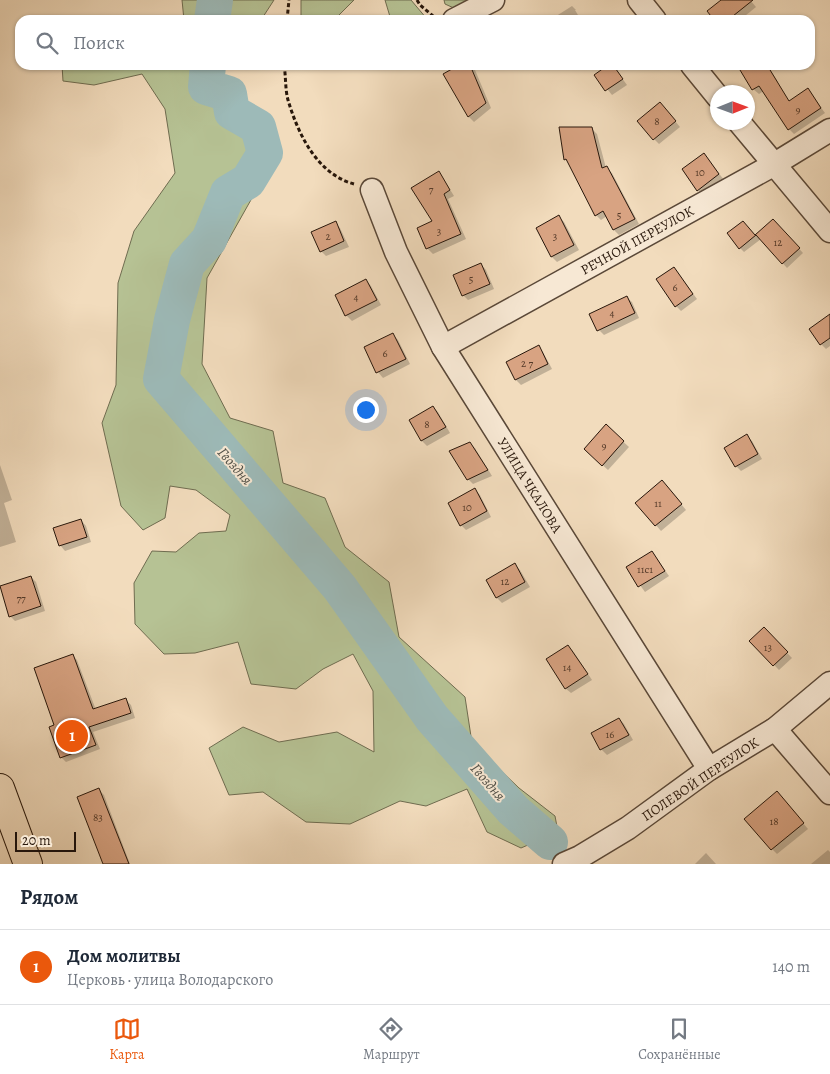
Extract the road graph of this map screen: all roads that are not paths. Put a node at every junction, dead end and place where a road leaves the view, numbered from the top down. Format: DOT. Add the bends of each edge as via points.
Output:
graph roads {
  1 [pos="493,0"];
  2 [pos="639,0"];
  3 [pos="464,15"];
  4 [pos="651,15"];
  5 [pos="696,70"];
  6 [pos="710,86"];
  7 [pos="745,130"];
  8 [pos="830,130"];
  9 [pos="773,164"];
  10 [pos="372,190"];
  11 [pos="830,231"];
  12 [pos="443,347"];
  13 [pos="830,683"];
  14 [pos="775,729"];
  15 [pos="709,769"];
  16 [pos="0,788"];
  17 [pos="830,793"];
  18 [pos="28,864"];
  19 [pos="564,864"];
  1 -- 3 [label="street"];
  2 -- 4 [label="street"];
  5 -- 6 [label="street"];
  7 -- 9 [label="street"];
  8 -- 9 [label="street, РЕЧНОЙ ПЕРЕУЛОК"];
  9 -- 11 [label="street"];
  9 -- 12 [label="street, РЕЧНОЙ ПЕРЕУЛОК"];
  10 -- 12 [label="street, УЛИЦА ЧКАЛОВА" via="396,252"];
  12 -- 15 [label="street, УЛИЦА ЧКАЛОВА"];
  13 -- 14 [label="street, ПОЛЕВОЙ ПЕРЕУЛОК"];
  14 -- 15 [label="street, ПОЛЕВОЙ ПЕРЕУЛОК"];
  14 -- 17 [label="street"];
  15 -- 19 [label="street, ПОЛЕВОЙ ПЕРЕУЛОК" via="628,828"];
  16 -- 18 [label="main road"];
}
